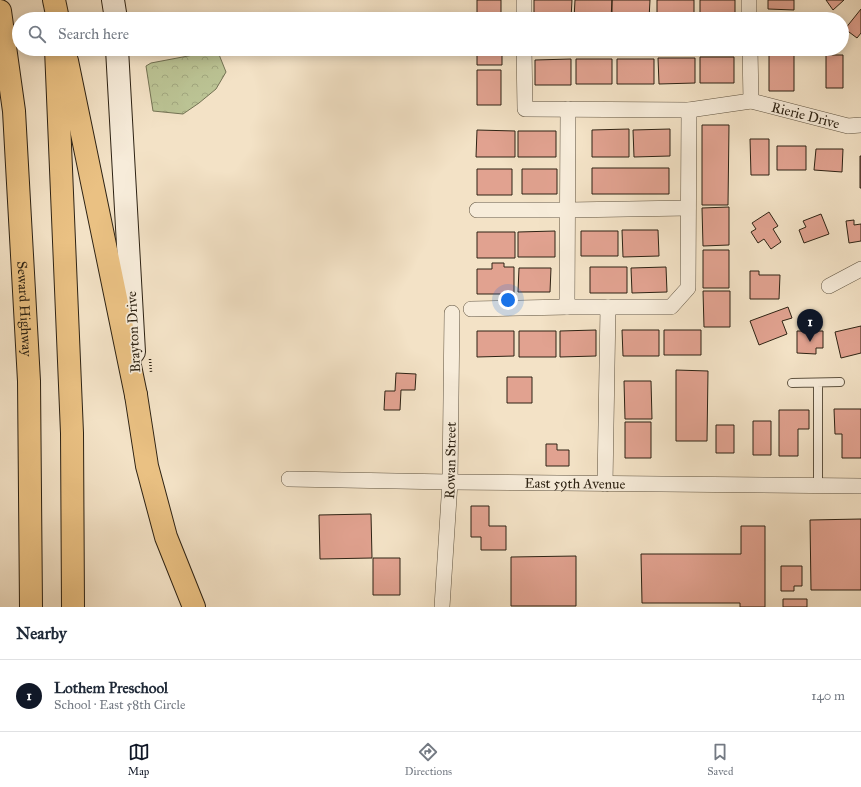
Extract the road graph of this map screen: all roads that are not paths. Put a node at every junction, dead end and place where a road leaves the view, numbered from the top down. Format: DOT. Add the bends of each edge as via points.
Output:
graph roads {
  1 [pos="54,0"];
  2 [pos="113,0"];
  3 [pos="524,0"];
  4 [pos="749,0"];
  5 [pos="0,11"];
  6 [pos="55,12"];
  7 [pos="57,12"];
  8 [pos="115,12"];
  9 [pos="524,12"];
  10 [pos="749,12"];
  11 [pos="56,56"];
  12 [pos="65,56"];
  13 [pos="117,56"];
  14 [pos="524,56"];
  15 [pos="750,56"];
  16 [pos="751,100"];
  17 [pos="568,109"];
  18 [pos="688,110"];
  19 [pos="861,125"];
  20 [pos="688,208"];
  21 [pos="477,210"];
  22 [pos="568,210"];
  23 [pos="861,268"];
  24 [pos="829,286"];
  25 [pos="567,307"];
  26 [pos="608,307"];
  27 [pos="470,309"];
  28 [pos="452,312"];
  29 [pos="840,382"];
  30 [pos="792,383"];
  31 [pos="818,383"];
  32 [pos="136,395"];
  33 [pos="289,479"];
  34 [pos="450,482"];
  35 [pos="604,484"];
  36 [pos="818,486"];
  37 [pos="861,486"];
  38 [pos="31,607"];
  39 [pos="73,607"];
  40 [pos="194,607"];
  41 [pos="442,607"];
  1 -- 6 [label="main road"];
  1 -- 7 [label="main road"];
  2 -- 8 [label="main road"];
  3 -- 9 [label="street"];
  4 -- 10 [label="street"];
  5 -- 38 [label="main road, Seward Highway" via="14,111 28,365"];
  11 -- 39 [label="main road" via="72,433"];
  12 -- 32 [label="main road"];
  13 -- 32 [label="main road, Brayton Drive"];
  14 -- 17 [label="street" via="525,109"];
  15 -- 16 [label="street"];
  16 -- 18 [label="street"];
  16 -- 19 [label="street, Rierie Drive" via="848,126"];
  17 -- 18 [label="street"];
  17 -- 22 [label="street"];
  18 -- 20 [label="street"];
  20 -- 22 [label="street"];
  20 -- 26 [label="street" via="688,288 671,308"];
  21 -- 22 [label="street"];
  22 -- 25 [label="street"];
  23 -- 24 [label="street"];
  25 -- 26 [label="street"];
  25 -- 27 [label="street"];
  26 -- 35 [label="street"];
  28 -- 34 [label="street, Rowan Street"];
  29 -- 31 [label="lane"];
  30 -- 31 [label="lane"];
  31 -- 36 [label="lane"];
  32 -- 40 [label="main road, Brayton Drive" via="147,466 166,537"];
  33 -- 34 [label="street, East 59th Avenue"];
  34 -- 35 [label="street, East 59th Avenue"];
  34 -- 41 [label="street, Rowan Street"];
  35 -- 36 [label="street, East 59th Avenue"];
  36 -- 37 [label="street, East 59th Avenue"];
}
